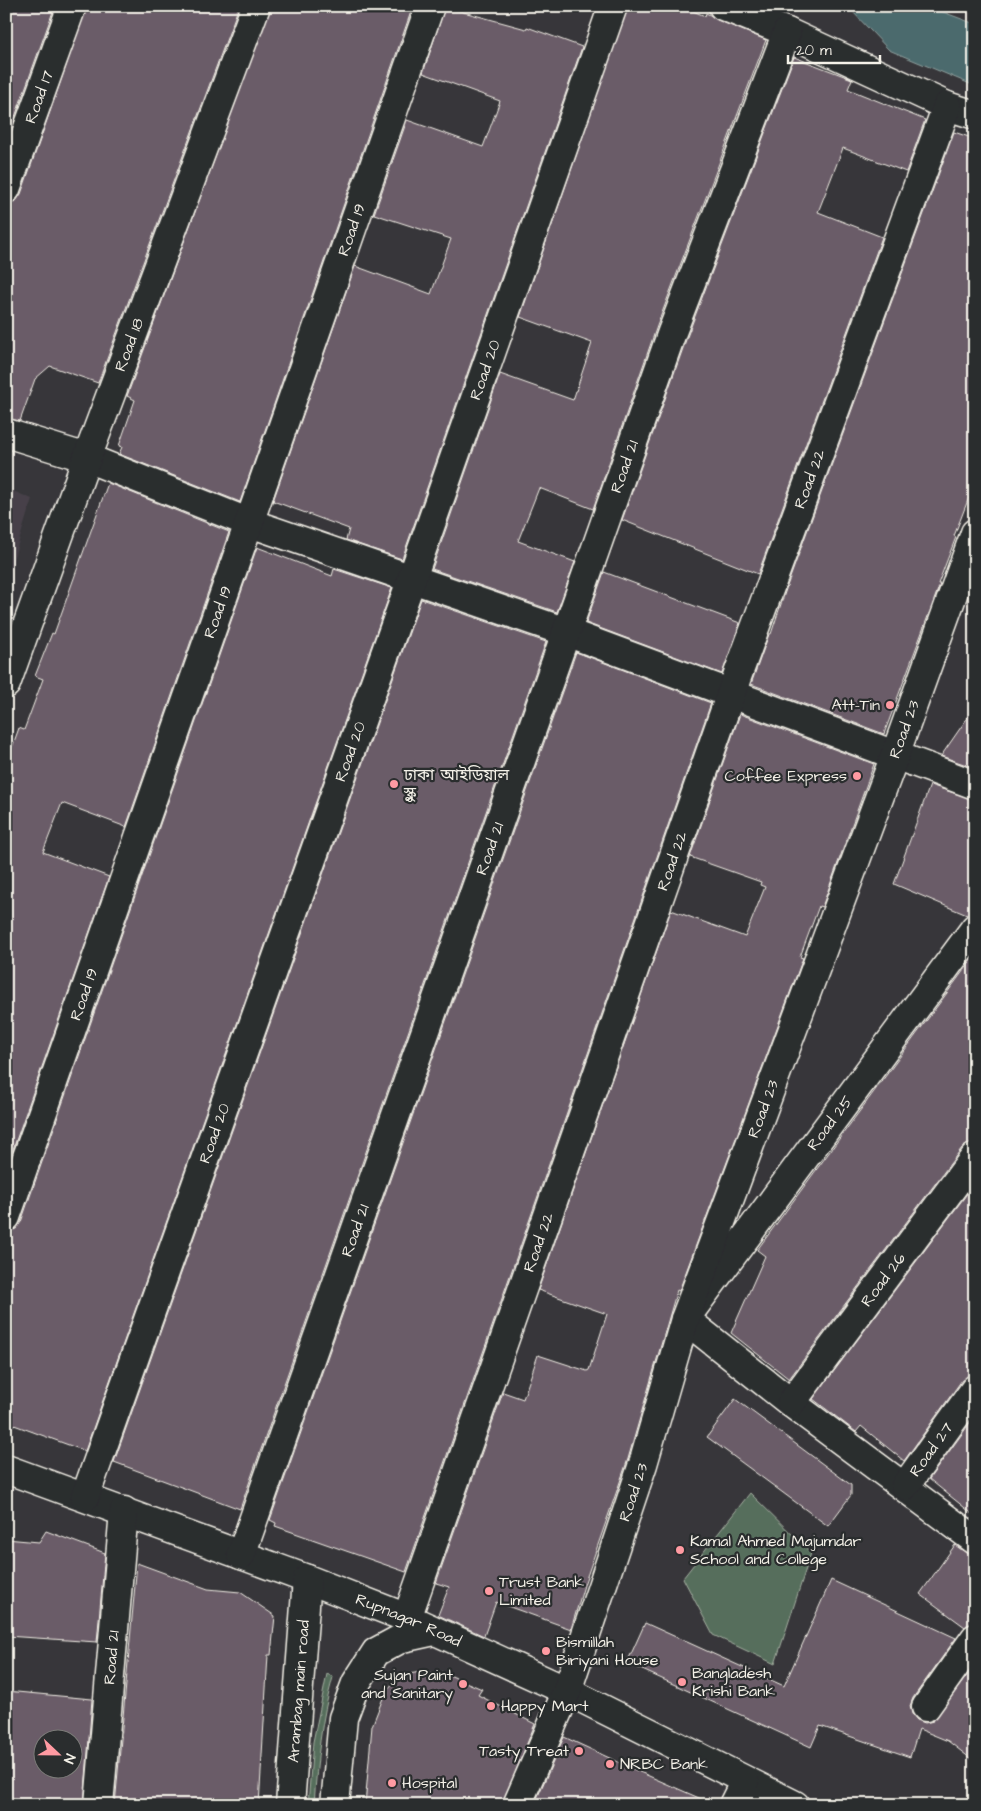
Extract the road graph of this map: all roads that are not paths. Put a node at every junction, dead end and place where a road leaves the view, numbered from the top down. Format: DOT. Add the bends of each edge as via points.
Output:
graph roads {
  1 [pos="72,6"];
  2 [pos="256,6"];
  3 [pos="430,6"];
  4 [pos="613,6"];
  5 [pos="723,6"];
  6 [pos="787,32"];
  7 [pos="948,106"];
  8 [pos="975,115"];
  9 [pos="6,189"];
  10 [pos="6,433"];
  11 [pos="87,458"];
  12 [pos="250,523"];
  13 [pos="975,533"];
  14 [pos="412,578"];
  15 [pos="566,632"];
  16 [pos="6,684"];
  17 [pos="731,693"];
  18 [pos="895,754"];
  19 [pos="975,785"];
  20 [pos="975,928"];
  21 [pos="975,1158"];
  22 [pos="6,1217"];
  23 [pos="685,1319"];
  24 [pos="975,1389"];
  25 [pos="791,1403"];
  26 [pos="6,1469"];
  27 [pos="906,1486"];
  28 [pos="85,1496"];
  29 [pos="124,1511"];
  30 [pos="975,1540"];
  31 [pos="241,1555"];
  32 [pos="307,1579"];
  33 [pos="407,1618"];
  34 [pos="434,1631"];
  35 [pos="975,1638"];
  36 [pos="567,1691"];
  37 [pos="926,1707"];
  38 [pos="745,1781"];
  39 [pos="99,1805"];
  40 [pos="290,1805"];
  41 [pos="336,1805"];
  42 [pos="517,1805"];
  43 [pos="733,1805"];
  44 [pos="795,1805"];
  1 -- 9 [label="street, Road 17"];
  2 -- 11 [label="street, Road 18"];
  3 -- 12 [label="street, Road 19"];
  4 -- 14 [label="street, Road 20"];
  5 -- 6 [label="street"];
  6 -- 7 [label="street"];
  6 -- 15 [label="street, Road 21" via="672,332"];
  7 -- 8 [label="street"];
  7 -- 17 [label="street, Road 22"];
  10 -- 11 [label="street"];
  11 -- 12 [label="street"];
  11 -- 16 [label="street, Road 18"];
  12 -- 14 [label="street"];
  12 -- 22 [label="street, Road 19"];
  13 -- 18 [label="street, Road 23"];
  14 -- 15 [label="street"];
  14 -- 28 [label="street, Road 20"];
  15 -- 17 [label="street"];
  15 -- 31 [label="street, Road 21"];
  17 -- 18 [label="street"];
  17 -- 33 [label="street, Road 22"];
  18 -- 19 [label="street"];
  18 -- 23 [label="street, Road 23"];
  20 -- 23 [label="street, Road 25"];
  21 -- 25 [label="street, Road 26"];
  23 -- 25 [label="street"];
  23 -- 36 [label="street, Road 23" via="643,1464"];
  24 -- 27 [label="street, Road 27"];
  25 -- 27 [label="street"];
  26 -- 28 [label="street, Rupnagar Road"];
  27 -- 30 [label="street"];
  28 -- 29 [label="street, Rupnagar Road"];
  29 -- 31 [label="street, Rupnagar Road"];
  29 -- 39 [label="street, Road 21"];
  31 -- 32 [label="street, Rupnagar Road"];
  32 -- 33 [label="street, Rupnagar Road"];
  32 -- 40 [label="street, Arambag main road"];
  33 -- 34 [label="street, Rupnagar Road"];
  34 -- 36 [label="street, Rupnagar Road"];
  34 -- 41 [label="street" via="402,1638 376,1652 356,1683 343,1718"];
  35 -- 37 [label="street"];
  36 -- 38 [label="street, Rupnagar Road"];
  36 -- 42 [label="street, Road 23"];
  38 -- 43 [label="street"];
  38 -- 44 [label="street, Rupnagar Road"];
}
